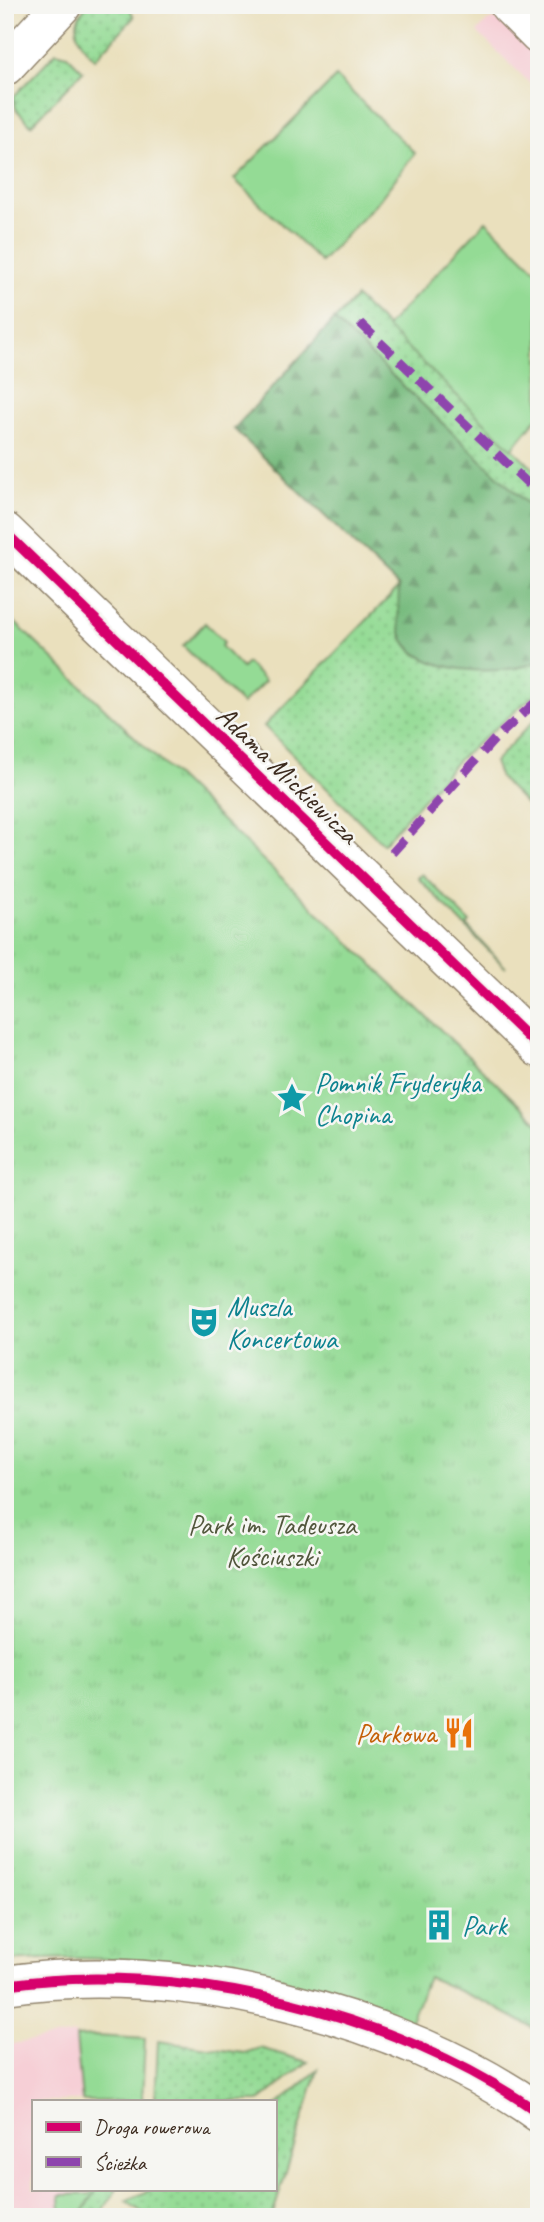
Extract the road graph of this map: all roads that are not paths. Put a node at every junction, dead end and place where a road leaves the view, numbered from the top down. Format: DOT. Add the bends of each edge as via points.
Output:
graph roads {
  1 [pos="62,5"];
  2 [pos="509,5"];
  3 [pos="539,35"];
  4 [pos="5,66"];
  5 [pos="5,533"];
  6 [pos="539,1048"];
  7 [pos="5,1985"];
  8 [pos="539,2113"];
  1 -- 4 [label="street"];
  2 -- 3 [label="street"];
  5 -- 6 [label="street, Adama Mickiewicza"];
  7 -- 8 [label="street" via="143,1980 299,2007 423,2049 492,2083"];
}
